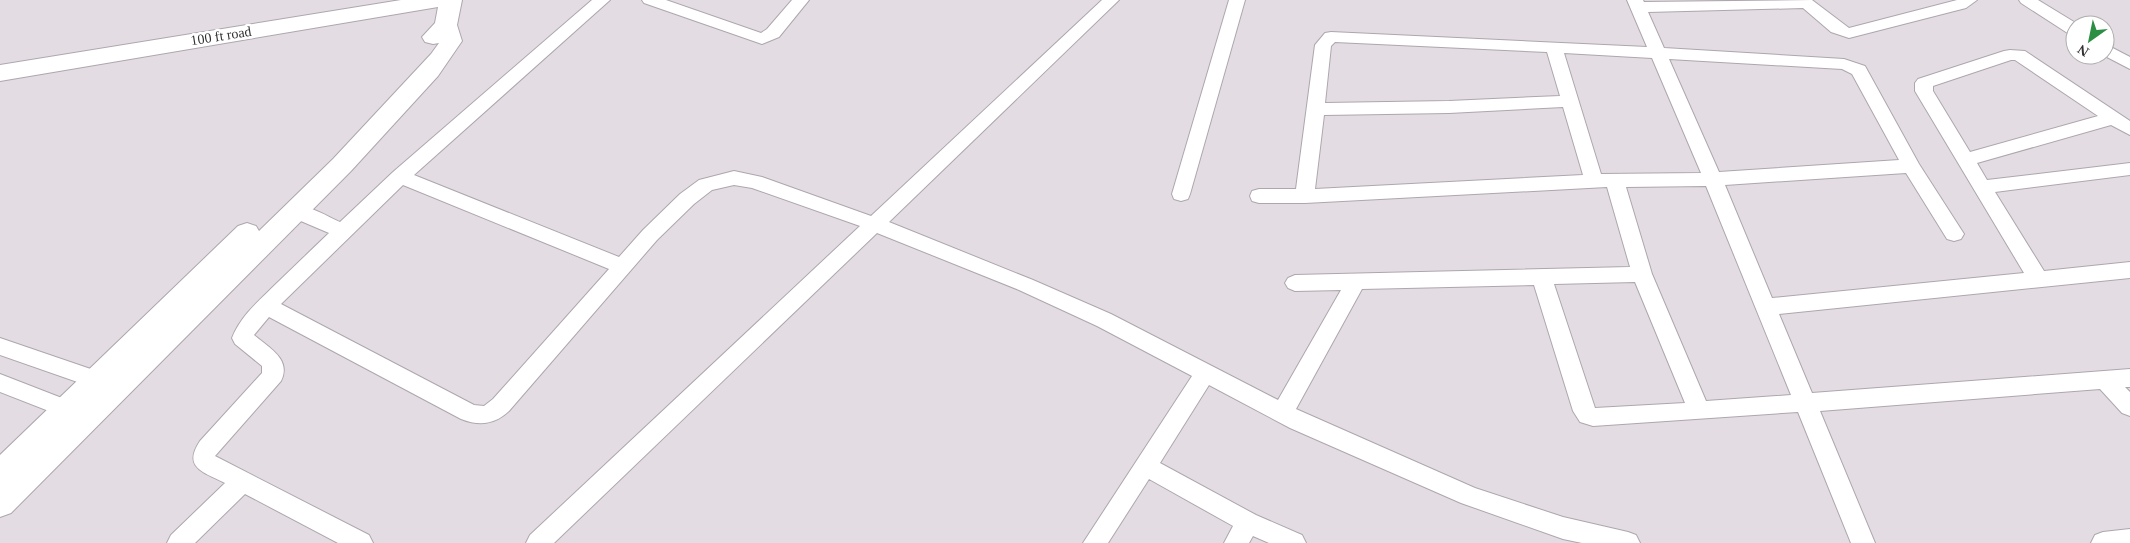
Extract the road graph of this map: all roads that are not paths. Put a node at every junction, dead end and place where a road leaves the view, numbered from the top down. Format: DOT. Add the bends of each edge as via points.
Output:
graph roads {
  1 [pos="345,0"];
  2 [pos="602,0"];
  3 [pos="650,0"];
  4 [pos="801,0"];
  5 [pos="1111,0"];
  6 [pos="1237,0"];
  7 [pos="1969,0"];
  8 [pos="2027,0"];
  9 [pos="1763,2"];
  10 [pos="1637,4"];
  11 [pos="446,8"];
  12 [pos="2065,24"];
  13 [pos="1554,47"];
  14 [pos="2115,54"];
  15 [pos="0,55"];
  16 [pos="1659,55"];
  17 [pos="2130,64"];
  18 [pos="0,73"];
  19 [pos="1570,101"];
  20 [pos="1316,109"];
  21 [pos="2113,118"];
  22 [pos="2130,129"];
  23 [pos="1965,160"];
  24 [pos="1911,166"];
  25 [pos="2130,169"];
  26 [pos="400,177"];
  27 [pos="1713,179"];
  28 [pos="1615,181"];
  29 [pos="1594,182"];
  30 [pos="1982,187"];
  31 [pos="1181,194"];
  32 [pos="1259,196"];
  33 [pos="1305,196"];
  34 [pos="296,211"];
  35 [pos="874,224"];
  36 [pos="342,231"];
  37 [pos="1954,234"];
  38 [pos="622,266"];
  39 [pos="2130,270"];
  40 [pos="1642,274"];
  41 [pos="1542,277"];
  42 [pos="2038,279"];
  43 [pos="1356,281"];
  44 [pos="1295,283"];
  45 [pos="266,306"];
  46 [pos="1765,307"];
  47 [pos="0,346"];
  48 [pos="1205,373"];
  49 [pos="2130,378"];
  50 [pos="2106,381"];
  51 [pos="0,383"];
  52 [pos="108,383"];
  53 [pos="1804,404"];
  54 [pos="2130,407"];
  55 [pos="1699,411"];
  56 [pos="77,413"];
  57 [pos="1282,413"];
  58 [pos="1145,466"];
  59 [pos="0,475"];
  60 [pos="242,482"];
  61 [pos="0,503"];
  62 [pos="1248,522"];
  63 [pos="2130,540"];
  64 [pos="179,543"];
  65 [pos="361,543"];
  66 [pos="538,543"];
  67 [pos="1095,543"];
  68 [pos="1236,543"];
  69 [pos="1294,543"];
  70 [pos="1628,543"];
  71 [pos="1863,543"];
  72 [pos="2103,543"];
  1 -- 15 [label="street, 100 ft road"];
  2 -- 26 [label="street"];
  3 -- 4 [label="street" via="762,39 773,33"];
  5 -- 35 [label="street"];
  6 -- 31 [label="street"];
  7 -- 9 [label="street" via="1960,5 1849,32 1840,30 1808,4"];
  8 -- 12 [label="street"];
  9 -- 10 [label="street"];
  10 -- 16 [label="street"];
  11 -- 18 [label="street, 100 ft road"];
  11 -- 34 [label="street" via="451,40 440,59"];
  11 -- 52 [label="street" via="430,40 398,84"];
  13 -- 16 [label="street"];
  13 -- 19 [label="street"];
  13 -- 20 [label="street" via="1332,38 1323,45"];
  14 -- 17 [label="street"];
  16 -- 24 [label="street" via="1854,66"];
  16 -- 27 [label="street"];
  19 -- 20 [label="street"];
  19 -- 29 [label="street"];
  20 -- 33 [label="street"];
  21 -- 22 [label="street"];
  21 -- 23 [label="street"];
  21 -- 23 [label="street" via="2027,59 2010,55 1924,83 1924,91"];
  23 -- 30 [label="street"];
  24 -- 27 [label="street"];
  24 -- 37 [label="street"];
  25 -- 30 [label="street"];
  26 -- 36 [label="street"];
  26 -- 38 [label="street"];
  27 -- 28 [label="street"];
  27 -- 46 [label="street"];
  28 -- 29 [label="street"];
  28 -- 40 [label="street"];
  29 -- 33 [label="street"];
  30 -- 42 [label="street"];
  32 -- 33 [label="street"];
  34 -- 36 [label="street"];
  34 -- 52 [label="street"];
  35 -- 38 [label="street" via="755,182 734,178 720,180 706,185 687,199"];
  35 -- 48 [label="street" via="1104,320"];
  35 -- 66 [label="street"];
  36 -- 45 [label="street"];
  38 -- 45 [label="street" via="501,405 485,417 469,413"];
  39 -- 42 [label="street"];
  40 -- 41 [label="street"];
  40 -- 55 [label="street"];
  41 -- 43 [label="street"];
  41 -- 55 [label="street" via="1586,413 1593,417"];
  42 -- 46 [label="street"];
  43 -- 44 [label="street"];
  43 -- 57 [label="street"];
  45 -- 60 [label="street" via="242,338 272,362 273,375 204,454 204,461"];
  46 -- 53 [label="street"];
  47 -- 52 [label="street"];
  48 -- 57 [label="street"];
  48 -- 58 [label="street"];
  49 -- 50 [label="street"];
  50 -- 53 [label="street"];
  50 -- 54 [label="street"];
  51 -- 56 [label="street"];
  52 -- 56 [label="street"];
  53 -- 55 [label="street"];
  53 -- 71 [label="street"];
  56 -- 59 [label="street"];
  56 -- 61 [label="street"];
  57 -- 70 [label="street" via="1469,496 1563,528"];
  58 -- 62 [label="street"];
  58 -- 67 [label="street"];
  60 -- 64 [label="street"];
  60 -- 65 [label="street"];
  62 -- 68 [label="street"];
  62 -- 69 [label="street"];
  63 -- 72 [label="street"];
}
